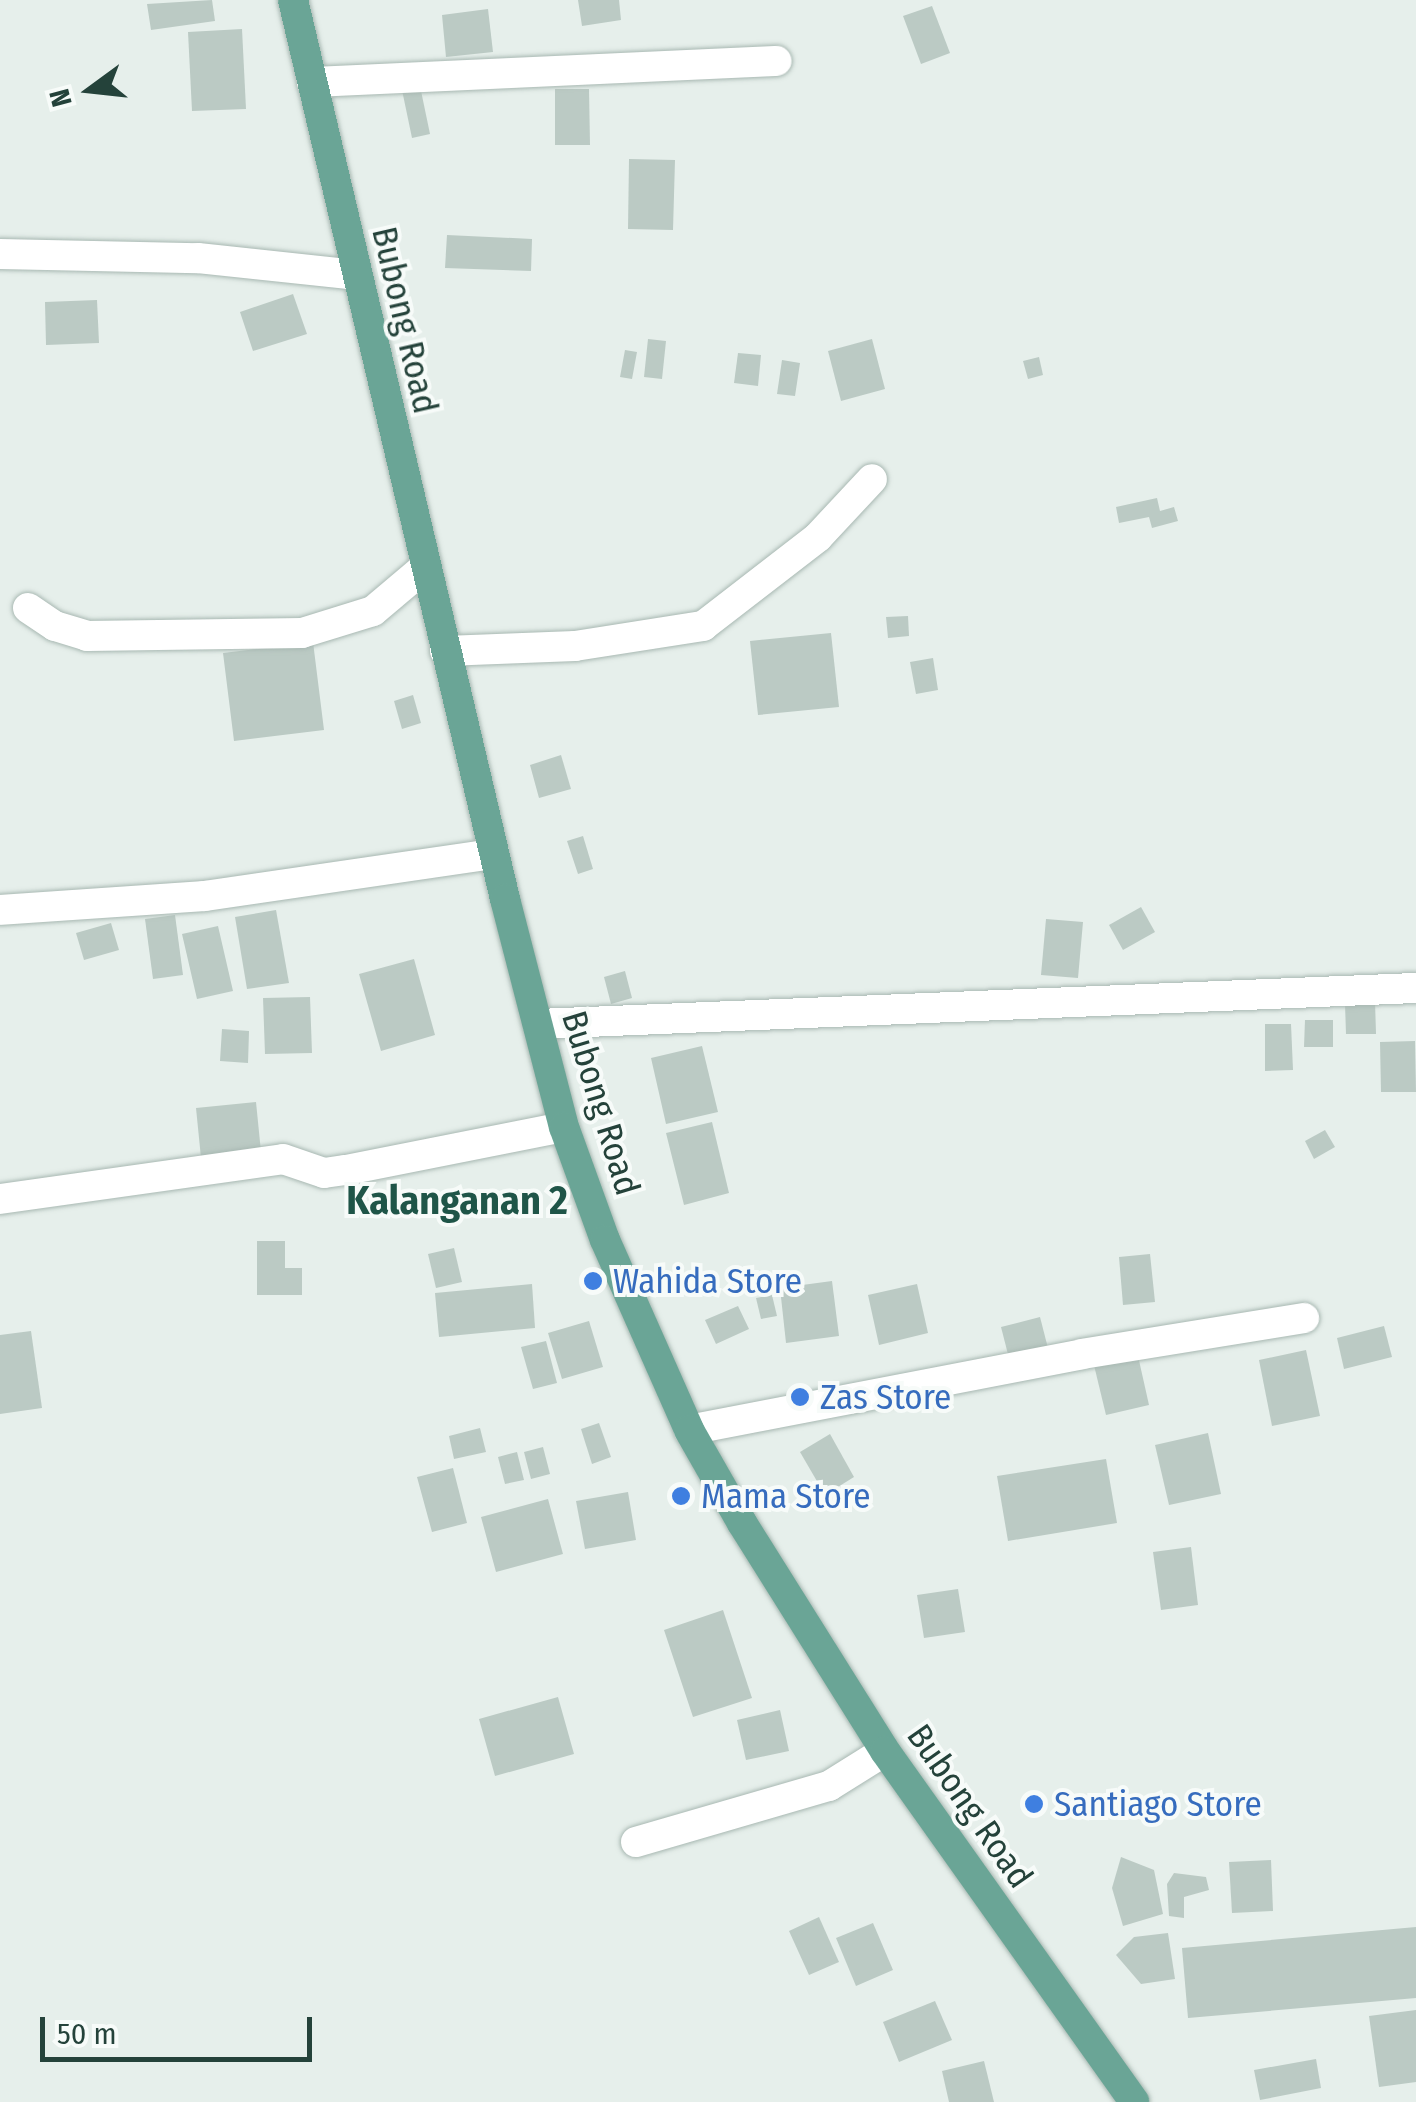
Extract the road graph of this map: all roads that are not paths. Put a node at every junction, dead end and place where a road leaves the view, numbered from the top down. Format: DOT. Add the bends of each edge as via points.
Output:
graph roads {
  1 [pos="292,0"];
  2 [pos="776,61"];
  3 [pos="312,82"];
  4 [pos="0,254"];
  5 [pos="356,275"];
  6 [pos="872,479"];
  7 [pos="424,567"];
  8 [pos="28,608"];
  9 [pos="445,651"];
  10 [pos="494,854"];
  11 [pos="0,910"];
  12 [pos="1416,988"];
  13 [pos="538,1024"];
  14 [pos="564,1128"];
  15 [pos="0,1199"];
  16 [pos="1304,1318"];
  17 [pos="689,1430"];
  18 [pos="885,1751"];
  19 [pos="636,1842"];
  20 [pos="1134,2102"];
  1 -- 3 [label="main road, Bubong Road"];
  2 -- 3 [label="street"];
  3 -- 5 [label="main road, Bubong Road"];
  4 -- 5 [label="street" via="198,258"];
  5 -- 7 [label="main road, Bubong Road"];
  6 -- 9 [label="street" via="818,537 703,626 575,646"];
  7 -- 8 [label="street" via="373,611 302,633 87,636 54,626"];
  7 -- 9 [label="main road, Bubong Road"];
  9 -- 10 [label="main road, Bubong Road"];
  10 -- 11 [label="street" via="204,896"];
  10 -- 13 [label="main road, Bubong Road"];
  12 -- 13 [label="street"];
  13 -- 14 [label="main road, Bubong Road"];
  14 -- 15 [label="street" via="346,1170 324,1172 283,1159"];
  14 -- 17 [label="main road, Bubong Road" via="638,1321"];
  16 -- 17 [label="street"];
  17 -- 18 [label="main road, Bubong Road"];
  18 -- 19 [label="street" via="829,1786"];
  18 -- 20 [label="main road, Bubong Road"];
}
